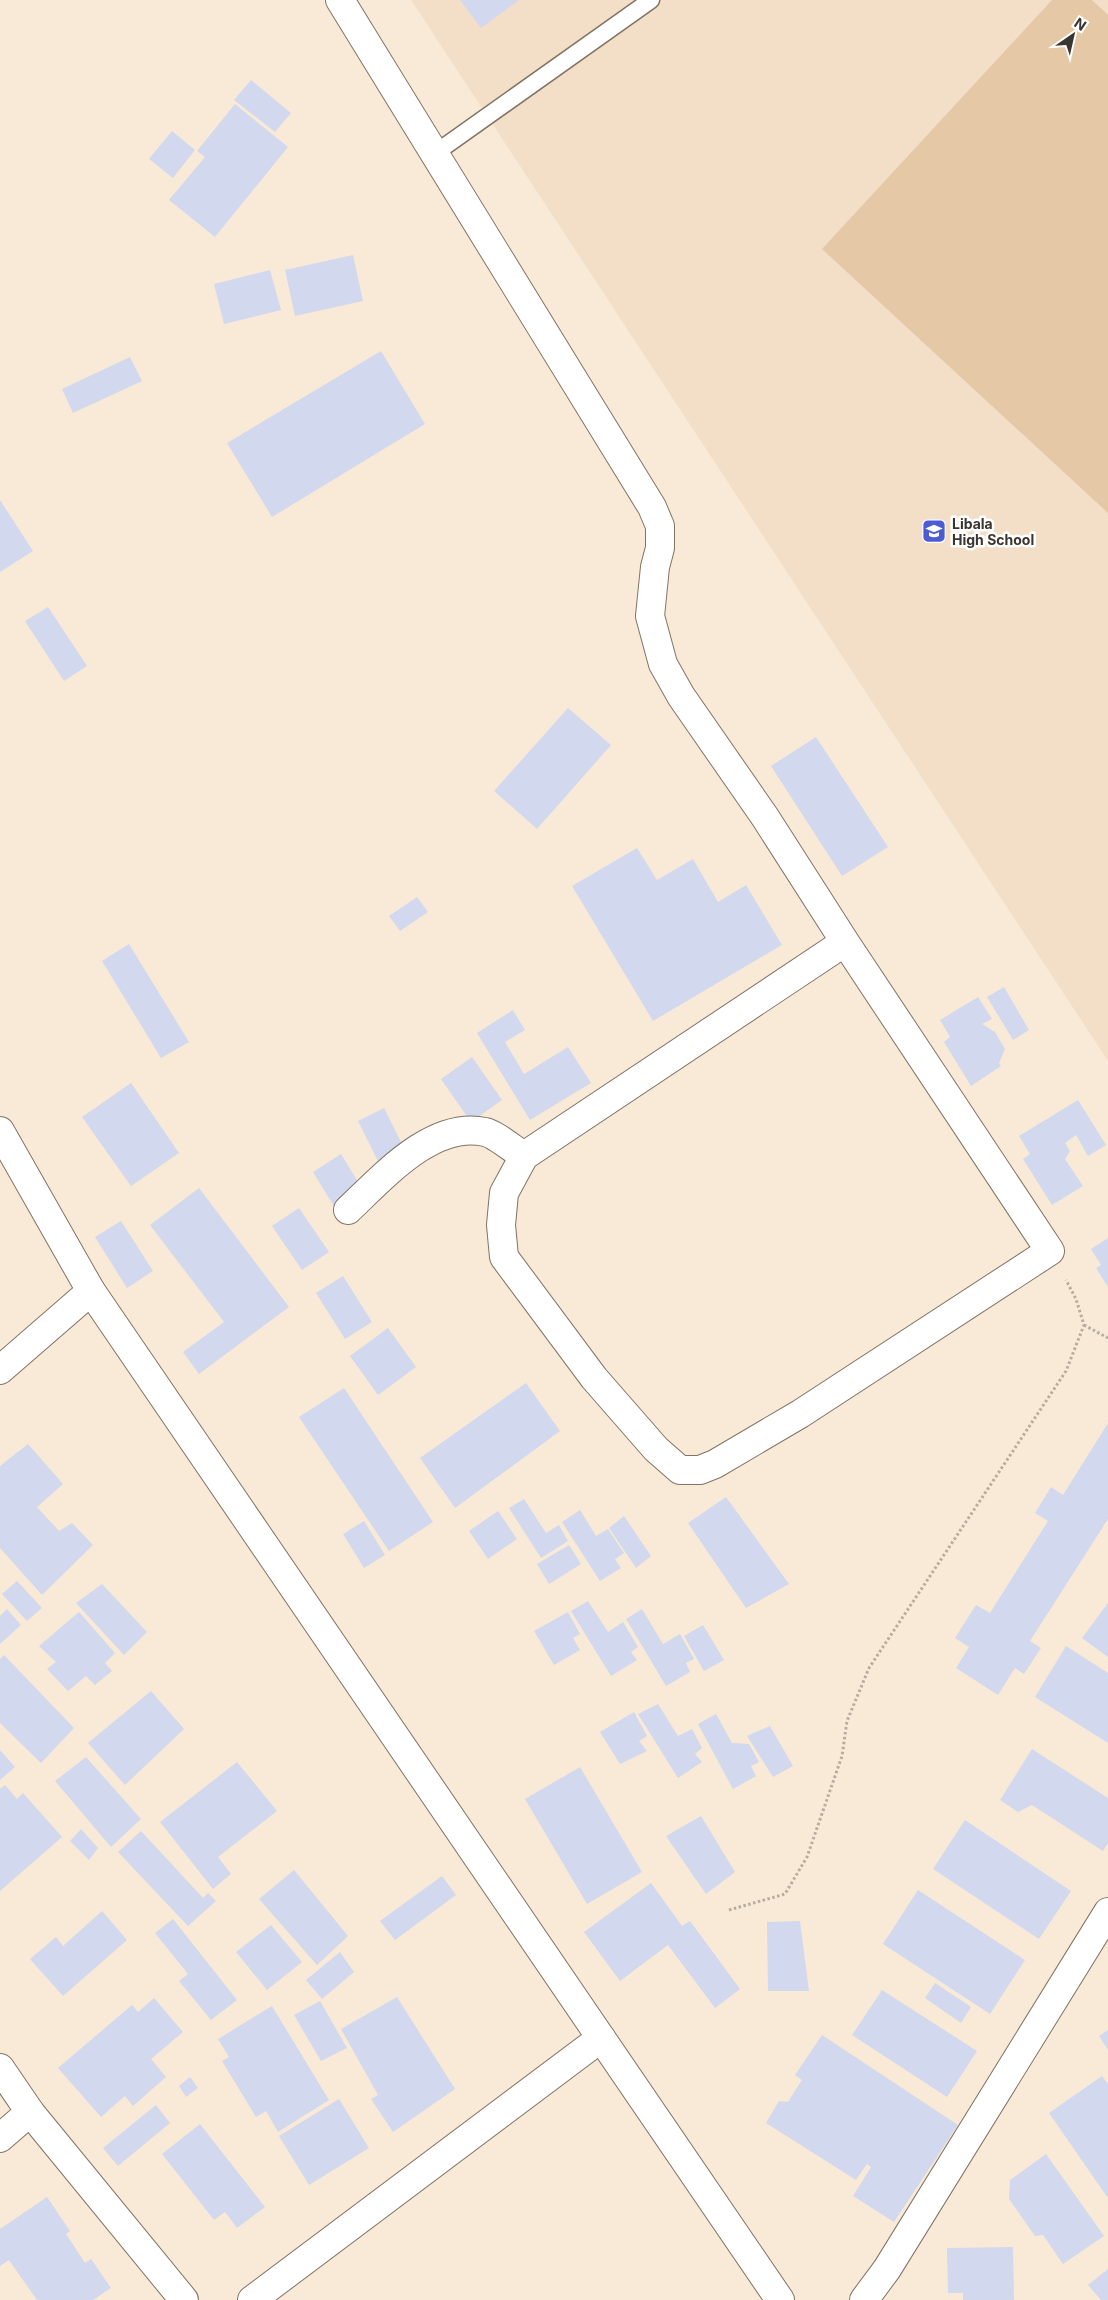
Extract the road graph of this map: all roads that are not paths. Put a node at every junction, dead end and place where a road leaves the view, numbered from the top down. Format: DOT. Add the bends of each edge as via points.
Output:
graph roads {
  1 [pos="340,0"];
  2 [pos="652,0"];
  3 [pos="434,154"];
  4 [pos="845,942"];
  5 [pos="0,1131"];
  6 [pos="524,1156"];
  7 [pos="348,1210"];
  8 [pos="91,1290"];
  9 [pos="0,1370"];
  10 [pos="1108,1912"];
  11 [pos="601,2038"];
  12 [pos="0,2068"];
  13 [pos="30,2112"];
  14 [pos="0,2138"];
  15 [pos="184,2300"];
  16 [pos="252,2300"];
  17 [pos="780,2300"];
  18 [pos="864,2300"];
  1 -- 3 [label="street"];
  2 -- 3 [label="lane"];
  3 -- 4 [label="street" via="652,507 660,526 660,548 650,616 662,664"];
  4 -- 6 [label="street"];
  4 -- 6 [label="street" via="1050,1251 800,1414 715,1464 700,1470 680,1470 656,1449 594,1378 504,1257 501,1225 504,1193"];
  5 -- 8 [label="street"];
  6 -- 7 [label="street" via="487,1132 456,1130 428,1142"];
  8 -- 9 [label="street"];
  8 -- 11 [label="street"];
  10 -- 18 [label="street" via="887,2269"];
  11 -- 16 [label="street"];
  11 -- 17 [label="street"];
  12 -- 13 [label="street"];
  13 -- 14 [label="street"];
  13 -- 15 [label="street"];
}
